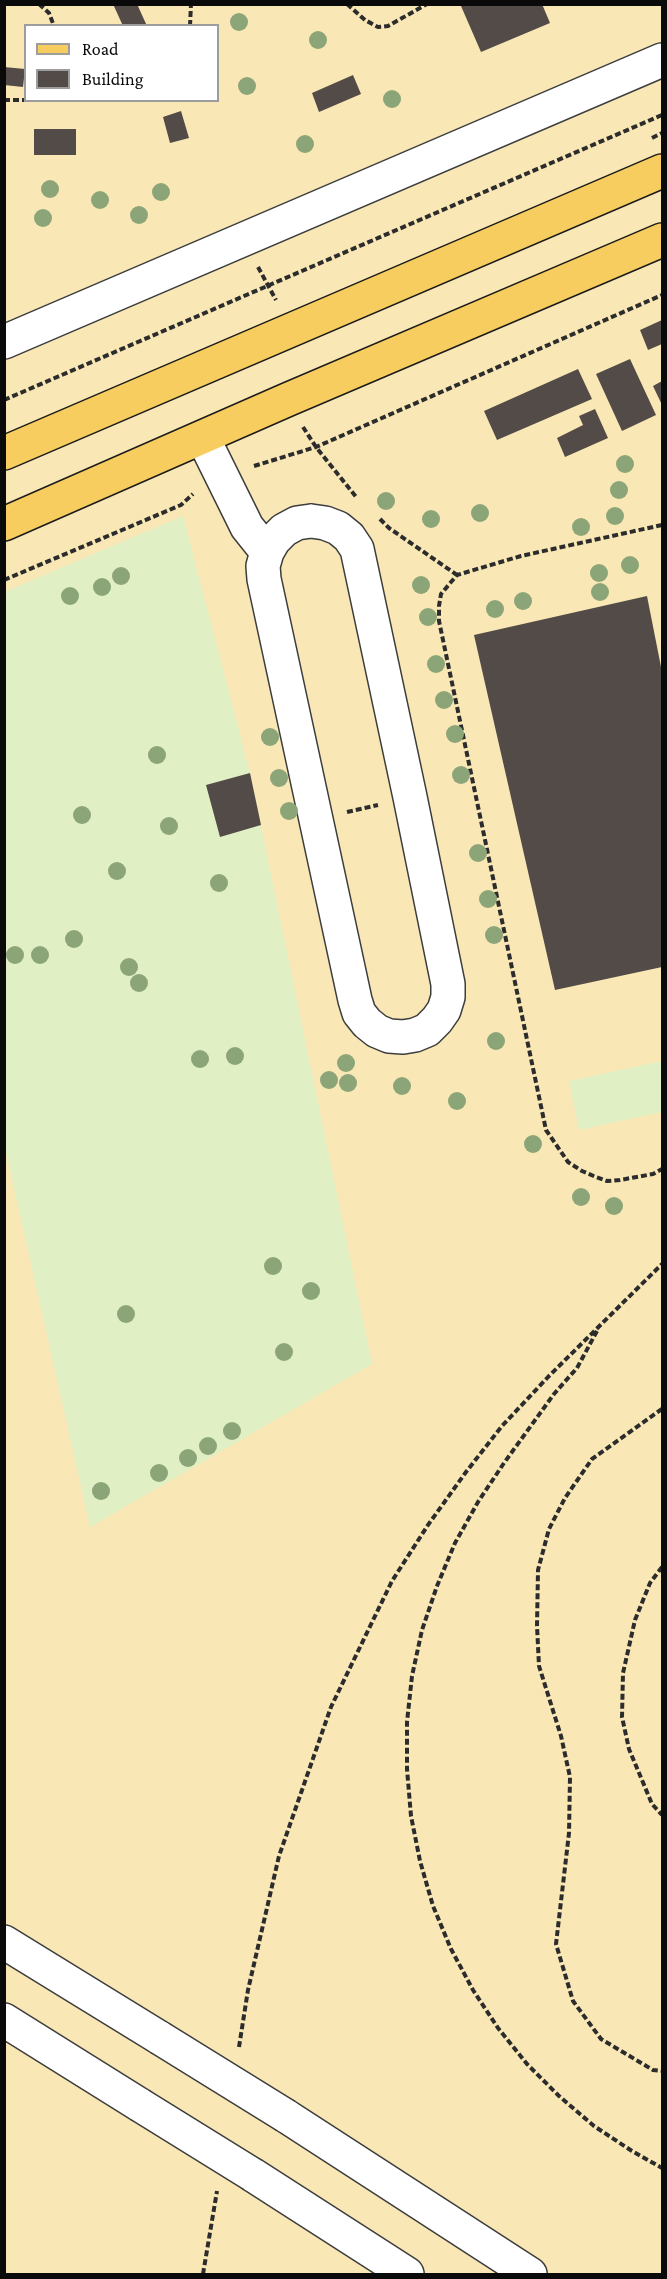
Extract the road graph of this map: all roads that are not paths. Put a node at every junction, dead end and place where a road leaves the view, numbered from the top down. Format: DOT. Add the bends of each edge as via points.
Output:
graph roads {
  1 [pos="663,60"];
  2 [pos="663,171"];
  3 [pos="663,240"];
  4 [pos="4,342"];
  5 [pos="203,438"];
  6 [pos="4,453"];
  7 [pos="4,524"];
  8 [pos="267,552"];
  9 [pos="4,1942"];
  10 [pos="4,2020"];
  11 [pos="407,2274"];
  12 [pos="530,2274"];
  1 -- 4 [label="street"];
  2 -- 6 [label="main road"];
  3 -- 5 [label="main road"];
  5 -- 7 [label="main road"];
  5 -- 8 [label="street" via="247,527"];
  8 -- 8 [label="street" via="264,579 359,1012 367,1023 389,1036 416,1035 427,1030 444,1010 448,984 357,549 338,528 311,521 284,530"];
  9 -- 12 [label="street, bridge" via="286,2116"];
  10 -- 11 [label="street, bridge"];
}
